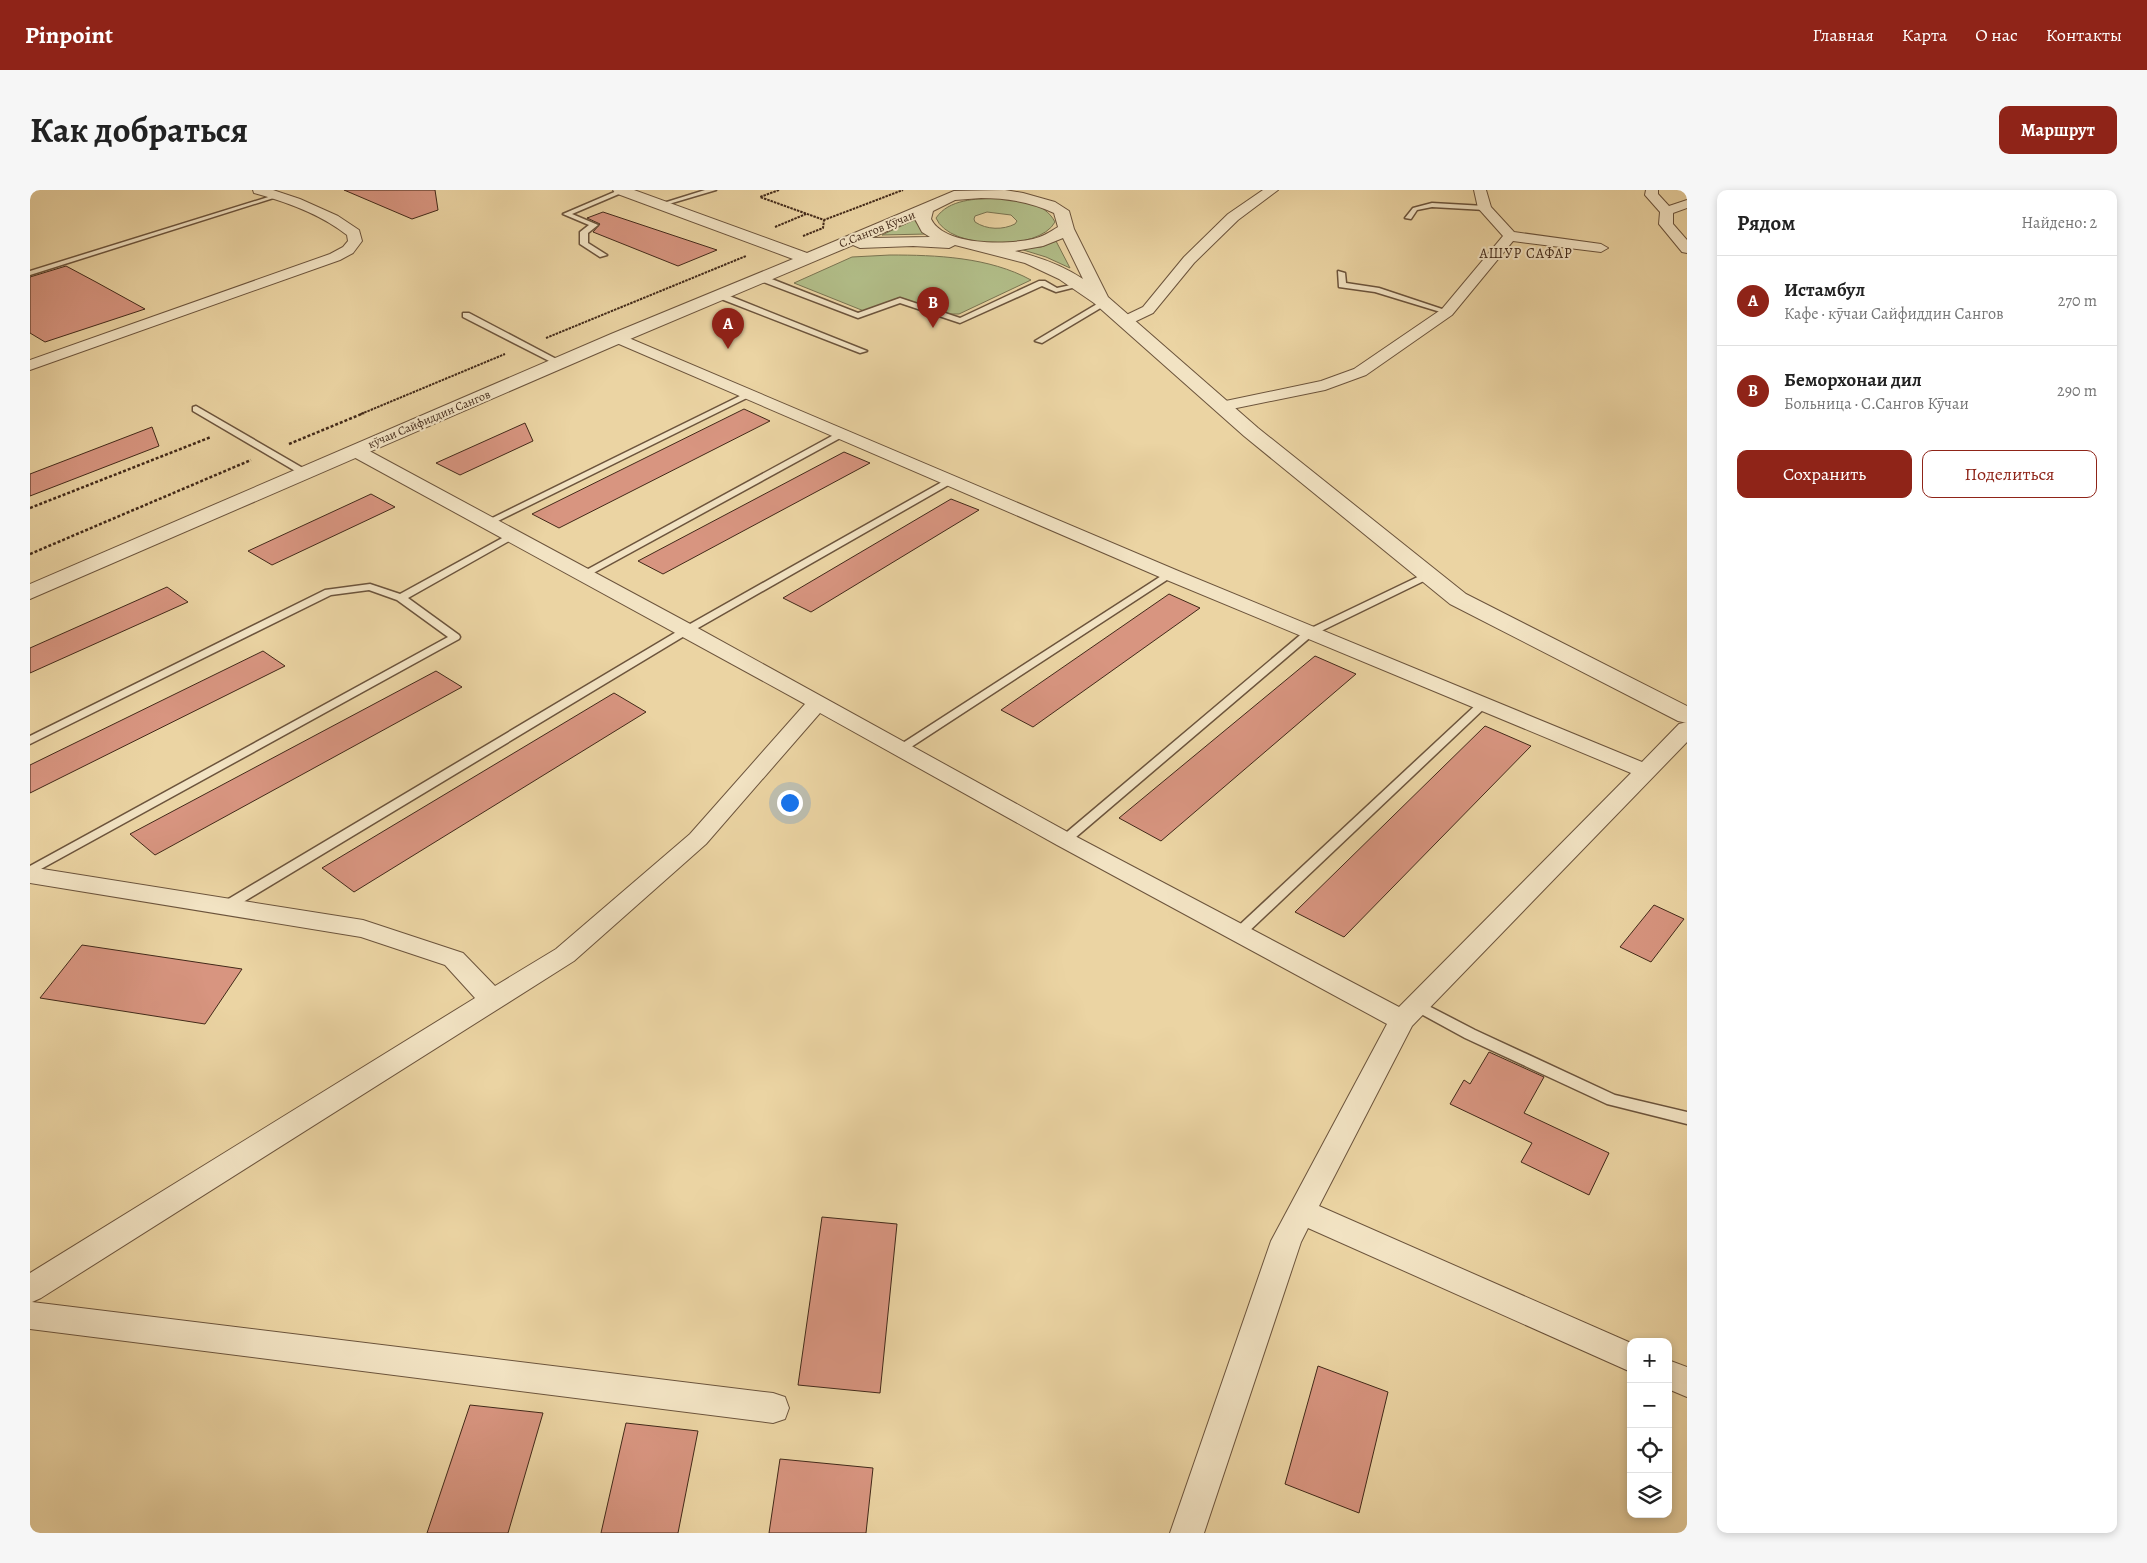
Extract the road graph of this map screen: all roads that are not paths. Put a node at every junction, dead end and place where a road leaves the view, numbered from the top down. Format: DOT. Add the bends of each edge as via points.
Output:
graph roads {
  1 [pos="259,190"];
  2 [pos="622,190"];
  3 [pos="713,190"];
  4 [pos="1057,190"];
  5 [pos="1272,190"];
  6 [pos="1480,190"];
  7 [pos="1652,190"];
  8 [pos="959,193"];
  9 [pos="280,195"];
  10 [pos="660,204"];
  11 [pos="1687,204"];
  12 [pos="1485,208"];
  13 [pos="926,209"];
  14 [pos="1061,211"];
  15 [pos="1666,211"];
  16 [pos="1409,218"];
  17 [pos="1066,229"];
  18 [pos="1510,236"];
  19 [pos="962,244"];
  20 [pos="986,247"];
  21 [pos="1602,248"];
  22 [pos="829,249"];
  23 [pos="1687,249"];
  24 [pos="604,255"];
  25 [pos="807,258"];
  26 [pos="30,273"];
  27 [pos="1341,273"];
  28 [pos="761,278"];
  29 [pos="1080,285"];
  30 [pos="720,295"];
  31 [pos="1103,301"];
  32 [pos="1447,312"];
  33 [pos="466,315"];
  34 [pos="1125,321"];
  35 [pos="617,338"];
  36 [pos="1039,340"];
  37 [pos="863,350"];
  38 [pos="560,363"];
  39 [pos="30,365"];
  40 [pos="751,394"];
  41 [pos="1222,406"];
  42 [pos="196,410"];
  43 [pos="841,434"];
  44 [pos="356,451"];
  45 [pos="305,473"];
  46 [pos="949,481"];
  47 [pos="489,522"];
  48 [pos="513,535"];
  49 [pos="584,574"];
  50 [pos="1168,574"];
  51 [pos="1428,574"];
  52 [pos="30,592"];
  53 [pos="401,598"];
  54 [pos="687,630"];
  55 [pos="1310,633"];
  56 [pos="818,703"];
  57 [pos="1484,703"];
  58 [pos="1687,716"];
  59 [pos="1687,729"];
  60 [pos="30,740"];
  61 [pos="901,748"];
  62 [pos="1645,771"];
  63 [pos="1065,840"];
  64 [pos="30,871"];
  65 [pos="30,875"];
  66 [pos="225,907"];
  67 [pos="1239,933"];
  68 [pos="492,1000"];
  69 [pos="1410,1013"];
  70 [pos="1687,1118"];
  71 [pos="1300,1211"];
  72 [pos="30,1289"];
  73 [pos="30,1315"];
  74 [pos="1627,1356"];
  75 [pos="1672,1376"];
  76 [pos="1687,1382"];
  77 [pos="773,1408"];
  78 [pos="1186,1533"];
  1 -- 9 [label="street"];
  2 -- 10 [label="street"];
  2 -- 24 [label="lane" via="566,214 594,225 584,232 584,244"];
  3 -- 10 [label="lane"];
  4 -- 14 [label="street"];
  5 -- 34 [label="street" via="1233,217 1208,241 1148,310"];
  6 -- 12 [label="street"];
  7 -- 15 [label="street" via="1651,195"];
  8 -- 13 [label="street, С.Сангов Кӯчаи"];
  8 -- 14 [label="street" via="1028,197"];
  9 -- 26 [label="lane"];
  9 -- 39 [label="street" via="342,224 354,233 354,241 348,250"];
  10 -- 25 [label="street"];
  11 -- 15 [label="street"];
  12 -- 16 [label="lane" via="1432,205 1415,209"];
  12 -- 18 [label="street"];
  13 -- 19 [label="street" via="923,219 928,229"];
  13 -- 22 [label="street, С.Сангов Кӯчаи"];
  14 -- 17 [label="street"];
  15 -- 23 [label="street" via="1666,224"];
  17 -- 20 [label="street" via="1054,238 1036,244"];
  17 -- 31 [label="street"];
  18 -- 21 [label="street"];
  18 -- 32 [label="street"];
  19 -- 20 [label="street"];
  19 -- 22 [label="street" via="874,242"];
  20 -- 29 [label="street" via="1031,260"];
  22 -- 25 [label="street, кӯчаи Сайфиддин Сангов"];
  25 -- 28 [label="street, кӯчаи Сайфиддин Сангов"];
  27 -- 32 [label="lane" via="1342,285 1376,290"];
  28 -- 29 [label="lane" via="858,316 900,300 960,321 1042,283 1056,290"];
  28 -- 30 [label="street, кӯчаи Сайфиддин Сангов"];
  29 -- 31 [label="street"];
  30 -- 35 [label="street, кӯчаи Сайфиддин Сангов"];
  30 -- 37 [label="lane"];
  31 -- 34 [label="street"];
  31 -- 36 [label="lane"];
  32 -- 41 [label="street" via="1360,372 1325,385"];
  33 -- 38 [label="lane"];
  34 -- 41 [label="street"];
  35 -- 38 [label="street, кӯчаи Сайфиддин Сангов"];
  35 -- 40 [label="street"];
  38 -- 44 [label="street, кӯчаи Сайфиддин Сангов"];
  40 -- 43 [label="street"];
  40 -- 47 [label="lane"];
  41 -- 51 [label="street"];
  42 -- 45 [label="lane"];
  43 -- 46 [label="street"];
  43 -- 49 [label="lane"];
  44 -- 45 [label="street, кӯчаи Сайфиддин Сангов"];
  44 -- 47 [label="street"];
  45 -- 52 [label="street, кӯчаи Сайфиддин Сангов"];
  46 -- 50 [label="street"];
  46 -- 54 [label="lane"];
  47 -- 48 [label="street"];
  48 -- 49 [label="street"];
  48 -- 53 [label="lane"];
  49 -- 54 [label="street"];
  50 -- 55 [label="street"];
  50 -- 61 [label="lane"];
  51 -- 55 [label="lane"];
  51 -- 58 [label="street" via="1458,599"];
  53 -- 60 [label="lane" via="370,587 329,592"];
  53 -- 64 [label="lane" via="455,637"];
  54 -- 56 [label="street"];
  54 -- 66 [label="lane"];
  55 -- 57 [label="street"];
  55 -- 63 [label="lane"];
  56 -- 61 [label="street"];
  56 -- 68 [label="street" via="698,839 565,955"];
  57 -- 62 [label="street"];
  57 -- 67 [label="lane"];
  59 -- 62 [label="street"];
  61 -- 63 [label="street"];
  62 -- 69 [label="street"];
  63 -- 67 [label="street"];
  65 -- 66 [label="street"];
  66 -- 68 [label="street" via="363,929 454,959"];
  67 -- 69 [label="street"];
  68 -- 72 [label="street"];
  69 -- 70 [label="lane" via="1470,1034 1612,1100"];
  69 -- 71 [label="street"];
  71 -- 74 [label="street"];
  71 -- 78 [label="street" via="1286,1241"];
  73 -- 77 [label="street"];
  75 -- 76 [label="street"];
}
